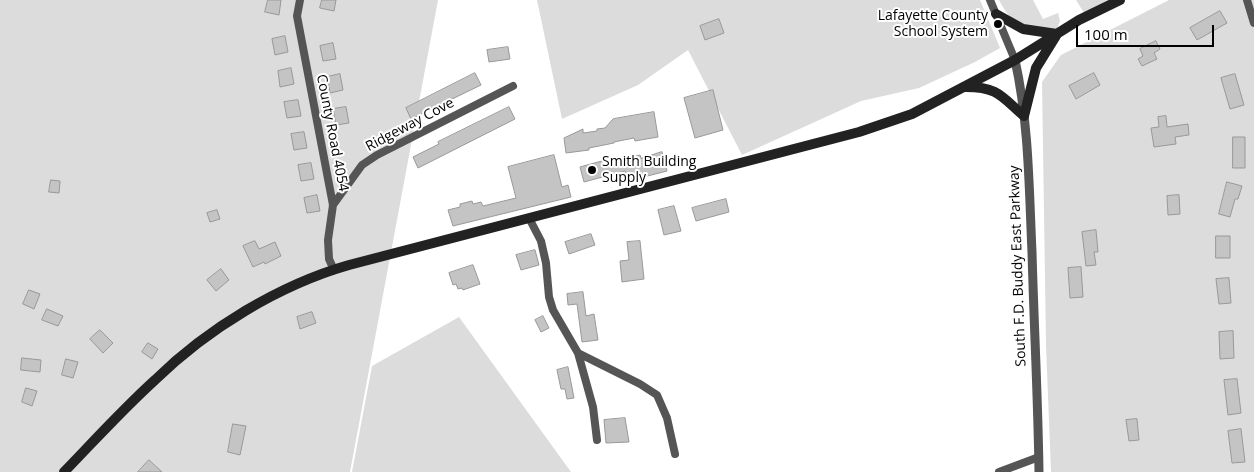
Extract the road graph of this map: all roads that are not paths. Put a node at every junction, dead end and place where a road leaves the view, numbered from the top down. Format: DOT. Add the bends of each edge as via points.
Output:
graph roads {
  1 [pos="300,0"];
  2 [pos="990,0"];
  3 [pos="1120,0"];
  4 [pos="1247,0"];
  5 [pos="996,14"];
  6 [pos="1254,23"];
  7 [pos="1057,34"];
  8 [pos="1015,60"];
  9 [pos="513,86"];
  10 [pos="963,88"];
  11 [pos="1024,116"];
  12 [pos="333,205"];
  13 [pos="529,218"];
  14 [pos="334,270"];
  15 [pos="578,353"];
  16 [pos="597,440"];
  17 [pos="675,454"];
  18 [pos="1039,457"];
  19 [pos="64,472"];
  20 [pos="999,472"];
  21 [pos="1039,472"];
  1 -- 12 [label="street, County Road 4054" via="297,16"];
  2 -- 5 [label="street"];
  3 -- 7 [label="main road"];
  4 -- 6 [label="street"];
  5 -- 7 [label="main road" via="1023,29"];
  5 -- 8 [label="street"];
  7 -- 8 [label="main road"];
  7 -- 11 [label="main road" via="1036,68"];
  8 -- 10 [label="main road"];
  8 -- 11 [label="street, South F.D. Buddy East Parkway"];
  9 -- 12 [label="street, Ridgeway Cove" via="377,155 362,165"];
  10 -- 11 [label="main road" via="984,87 994,91"];
  10 -- 13 [label="main road" via="912,114 859,132"];
  11 -- 18 [label="street, South F.D. Buddy East Parkway"];
  12 -- 14 [label="street, County Road 4054" via="328,240 329,259"];
  13 -- 14 [label="main road"];
  13 -- 15 [label="street" via="541,241 549,297"];
  14 -- 19 [label="main road" via="253,306 190,349 155,379"];
  15 -- 16 [label="street" via="593,407"];
  15 -- 17 [label="street" via="657,395 667,418"];
  18 -- 20 [label="street"];
  18 -- 21 [label="street, South F.D. Buddy East Parkway"];
}
